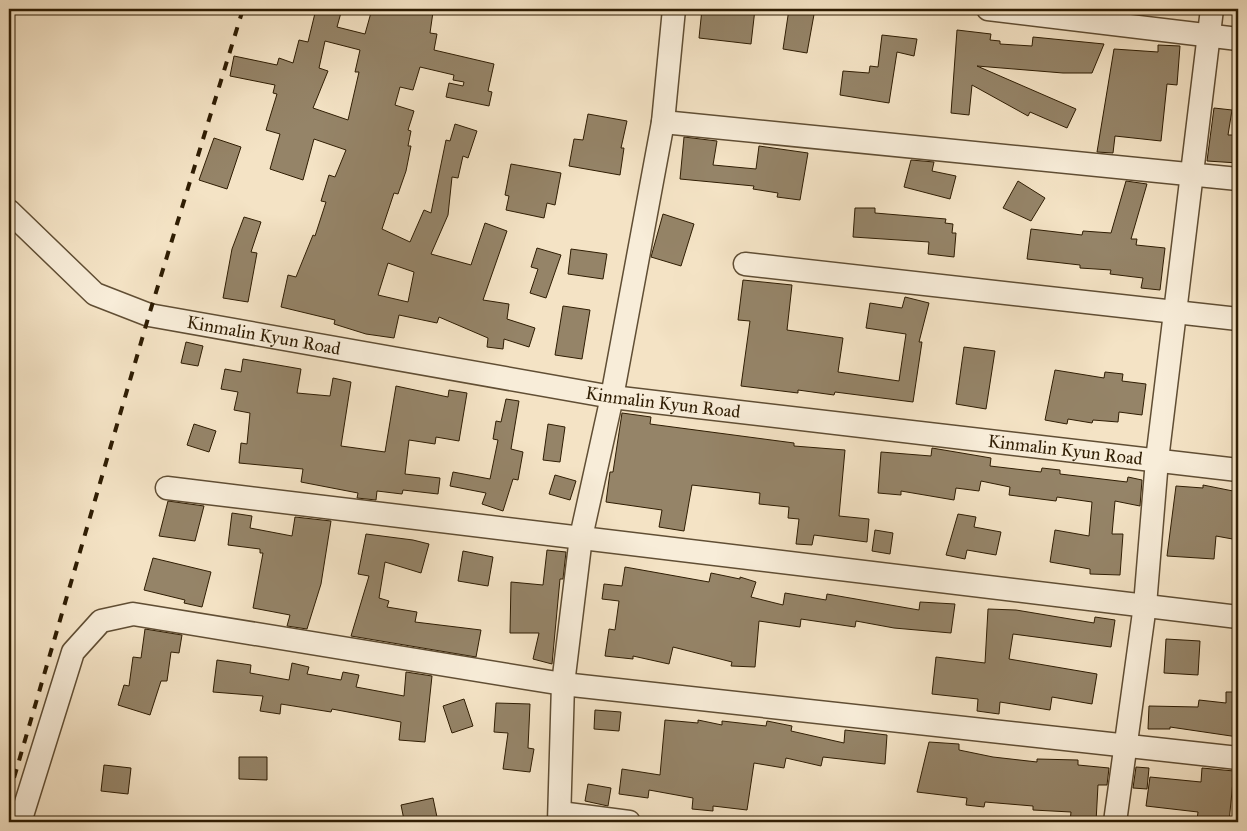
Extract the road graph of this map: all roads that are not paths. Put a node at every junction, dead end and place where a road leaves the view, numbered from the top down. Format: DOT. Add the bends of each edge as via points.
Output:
graph roads {
  1 [pos="674,9"];
  2 [pos="988,9"];
  3 [pos="1212,9"];
  4 [pos="1209,36"];
  5 [pos="1238,39"];
  6 [pos="663,122"];
  7 [pos="1193,175"];
  8 [pos="1238,179"];
  9 [pos="9,211"];
  10 [pos="745,264"];
  11 [pos="1176,311"];
  12 [pos="1238,319"];
  13 [pos="612,398"];
  14 [pos="1157,460"];
  15 [pos="1238,470"];
  16 [pos="167,488"];
  17 [pos="581,537"];
  18 [pos="1144,605"];
  19 [pos="1238,618"];
  20 [pos="563,684"];
  21 [pos="1125,745"];
  22 [pos="1238,758"];
  23 [pos="559,818"];
  24 [pos="20,822"];
  25 [pos="629,822"];
  26 [pos="1115,822"];
  1 -- 6 [label="street"];
  2 -- 4 [label="street"];
  3 -- 4 [label="street"];
  4 -- 5 [label="street"];
  4 -- 7 [label="street"];
  6 -- 7 [label="street"];
  6 -- 13 [label="street"];
  7 -- 8 [label="street"];
  7 -- 11 [label="street"];
  9 -- 13 [label="street, Kinmalin Kyun Road" via="95,294 149,315"];
  10 -- 11 [label="street"];
  11 -- 12 [label="street"];
  11 -- 14 [label="street"];
  13 -- 14 [label="street, Kinmalin Kyun Road"];
  13 -- 17 [label="street"];
  14 -- 15 [label="street, Kinmalin Kyun Road"];
  14 -- 18 [label="street"];
  16 -- 17 [label="street"];
  17 -- 18 [label="street"];
  17 -- 20 [label="street"];
  18 -- 19 [label="street"];
  18 -- 21 [label="street"];
  20 -- 21 [label="street"];
  20 -- 23 [label="street"];
  20 -- 24 [label="street" via="133,614 101,622 73,652"];
  21 -- 22 [label="street"];
  21 -- 26 [label="street"];
  23 -- 25 [label="street"];
}
